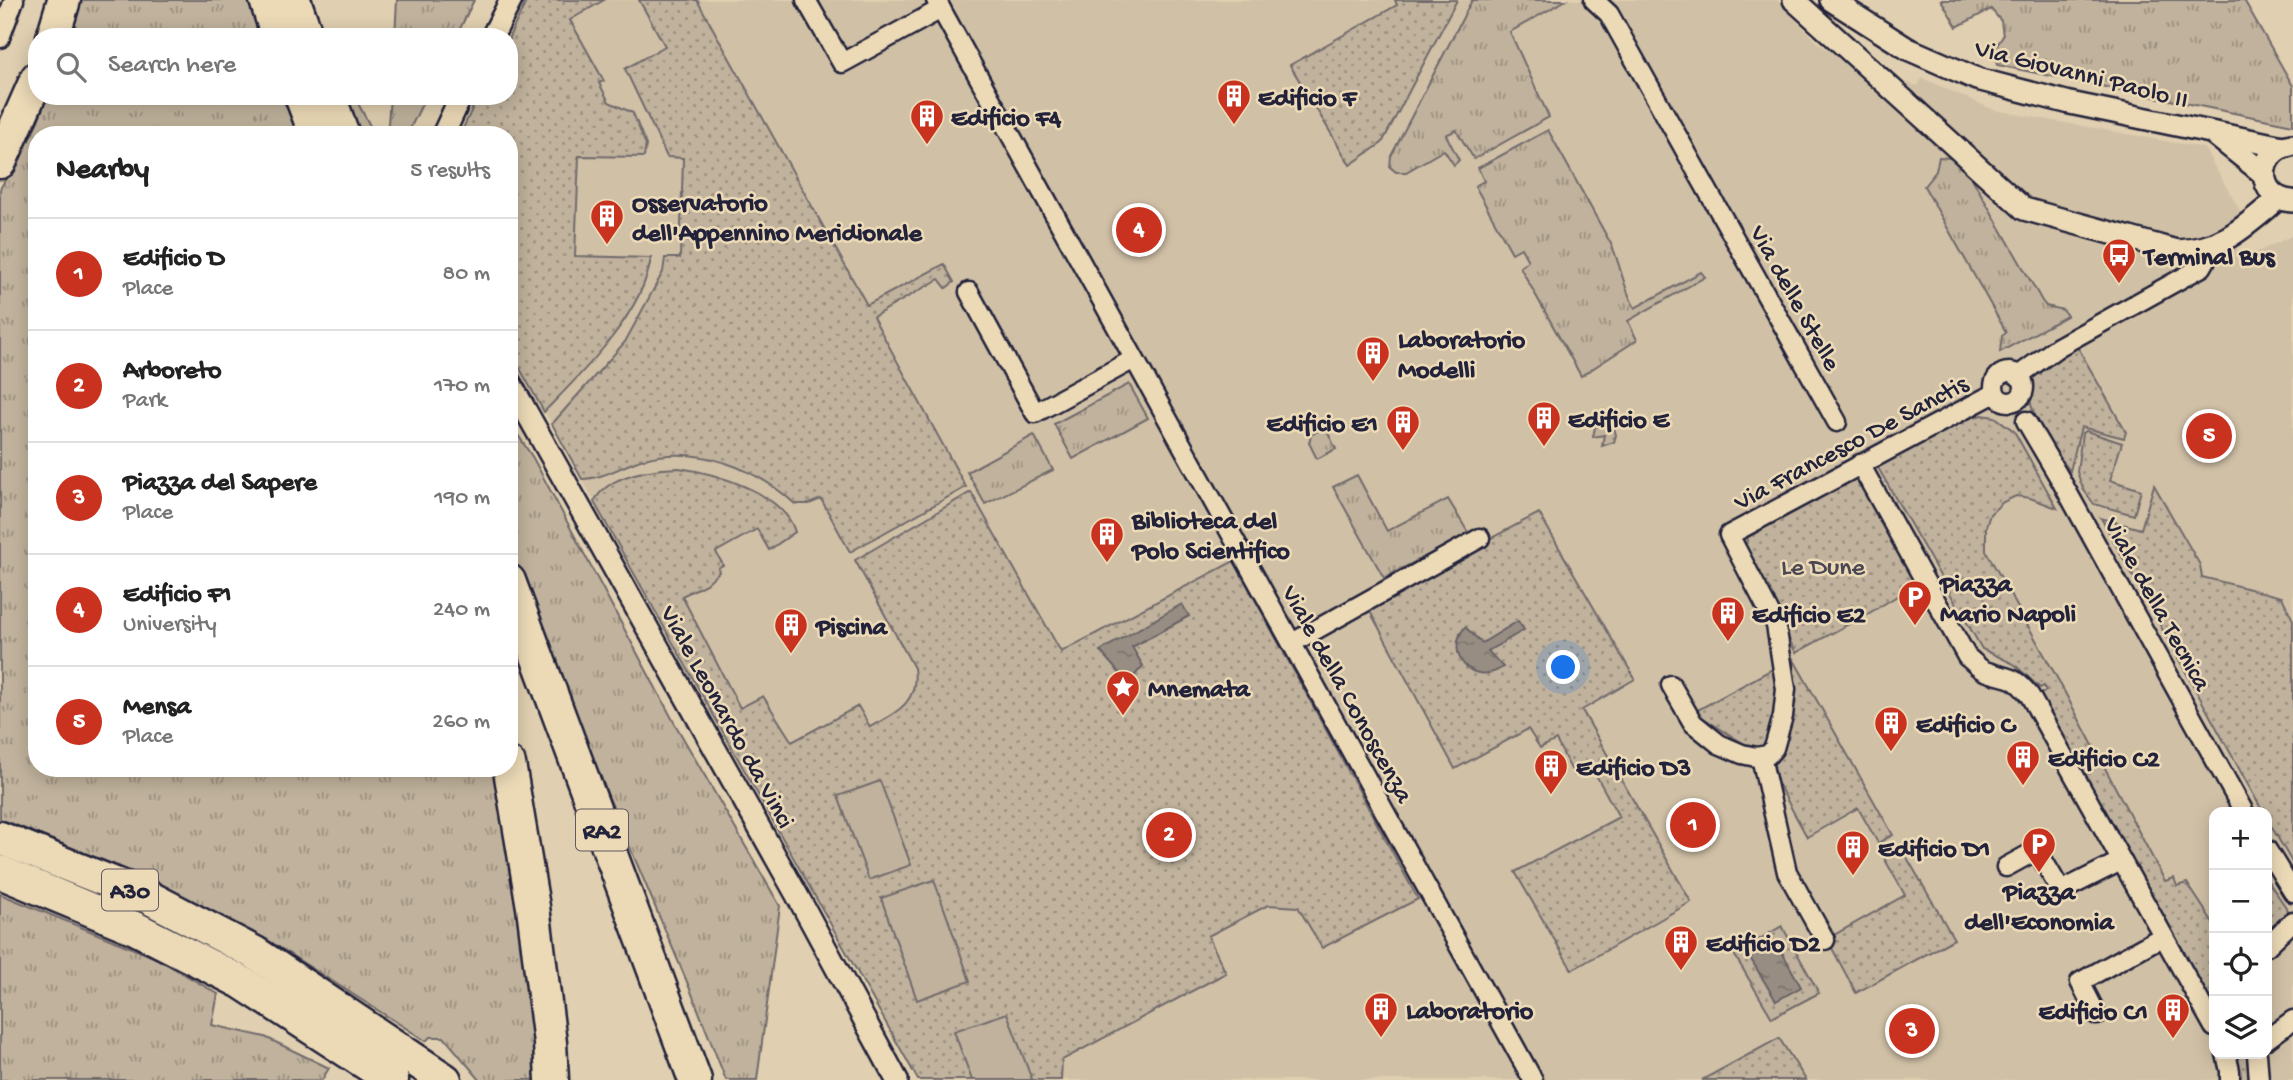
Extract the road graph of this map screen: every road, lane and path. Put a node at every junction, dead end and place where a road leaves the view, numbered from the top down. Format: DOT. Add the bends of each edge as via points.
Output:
graph roads {
  1 [pos="14,0"];
  2 [pos="64,0"];
  3 [pos="266,0"];
  4 [pos="294,0"];
  5 [pos="511,0"];
  6 [pos="806,0"];
  7 [pos="1594,0"];
  8 [pos="1794,0"];
  9 [pos="1832,0"];
  10 [pos="938,5"];
  11 [pos="56,28"];
  12 [pos="275,28"];
  13 [pos="304,28"];
  14 [pos="497,28"];
  15 [pos="0,38"];
  16 [pos="28,98"];
  17 [pos="304,105"];
  18 [pos="332,105"];
  19 [pos="457,105"];
  20 [pos="313,126"];
  21 [pos="340,126"];
  22 [pos="447,126"];
  23 [pos="2211,132"];
  24 [pos="2288,146"];
  25 [pos="0,162"];
  26 [pos="2264,174"];
  27 [pos="2286,200"];
  28 [pos="2214,246"];
  29 [pos="969,292"];
  30 [pos="1134,359"];
  31 [pos="2018,376"];
  32 [pos="2022,394"];
  33 [pos="1999,396"];
  34 [pos="518,397"];
  35 [pos="2026,421"];
  36 [pos="1837,422"];
  37 [pos="1860,464"];
  38 [pos="1480,538"];
  39 [pos="518,604"];
  40 [pos="1292,643"];
  41 [pos="1671,685"];
  42 [pos="549,687"];
  43 [pos="1760,757"];
  44 [pos="511,777"];
  45 [pos="2241,807"];
  46 [pos="0,838"];
  47 [pos="2272,858"];
  48 [pos="2121,861"];
  49 [pos="2006,867"];
  50 [pos="0,873"];
  51 [pos="2293,892"];
  52 [pos="2293,920"];
  53 [pos="2162,936"];
  54 [pos="1825,940"];
  55 [pos="2272,941"];
  56 [pos="319,1012"];
  57 [pos="2097,1014"];
  58 [pos="2209,1018"];
  59 [pos="2293,1020"];
  60 [pos="2272,1035"];
  61 [pos="2227,1059"];
  62 [pos="2257,1059"];
  63 [pos="392,1080"];
  64 [pos="445,1080"];
  65 [pos="552,1080"];
  66 [pos="695,1080"];
  67 [pos="711,1080"];
  68 [pos="897,1080"];
  69 [pos="1533,1080"];
  70 [pos="2230,1080"];
  71 [pos="2259,1080"];
  1 -- 15 [label="street"];
  2 -- 11 [label="highway"];
  3 -- 12 [label="highway"];
  4 -- 13 [label="highway"];
  5 -- 14 [label="street"];
  6 -- 10 [label="street" via="842,63"];
  7 -- 36 [label="street, Via delle Stelle" via="1609,14"];
  8 -- 28 [label="street" via="2024,209 2177,251"];
  9 -- 23 [label="street, Via Giovanni Paolo II" via="1908,49 1977,79"];
  10 -- 30 [label="street, Viale della Conoscenza"];
  16 -- 25 [label="highway"];
  17 -- 20 [label="highway"];
  18 -- 21 [label="highway"];
  19 -- 22 [label="street"];
  23 -- 24 [label="street, Via Giovanni Paolo II"];
  23 -- 26 [label="street, Via Giovanni Paolo II"];
  24 -- 26 [label="street" via="2269,158"];
  26 -- 27 [label="street, Via Giovanni Paolo II" via="2268,187"];
  27 -- 28 [label="street"];
  28 -- 31 [label="street" via="2202,267 2058,347"];
  29 -- 30 [label="street" via="1035,413"];
  30 -- 40 [label="street, Viale della Conoscenza"];
  31 -- 32 [label="street, Viale della Tecnica"];
  31 -- 33 [label="street" via="2008,372 1999,376 1994,384"];
  32 -- 33 [label="street" via="2014,401"];
  32 -- 35 [label="street, Viale della Tecnica"];
  33 -- 35 [label="street, Viale della Tecnica"];
  33 -- 37 [label="street, Via Francesco De Sanctis"];
  34 -- 68 [label="street, Viale Leonardo da Vinci"];
  35 -- 45 [label="street, Viale della Tecnica"];
  37 -- 43 [label="street, Via Francesco De Sanctis" via="1729,535 1776,625 1786,689 1776,744"];
  37 -- 48 [label="street" via="1967,657 1983,671 2019,682"];
  38 -- 40 [label="street"];
  39 -- 42 [label="highway, RA2"];
  40 -- 69 [label="street, Viale della Conoscenza"];
  41 -- 43 [label="street" via="1693,723 1706,735 1732,751"];
  42 -- 66 [label="highway, RA2"];
  42 -- 67 [label="highway" via="580,741"];
  43 -- 54 [label="street" via="1787,872"];
  44 -- 65 [label="highway" via="533,907"];
  46 -- 56 [label="highway, A30" via="150,898 254,953"];
  47 -- 51 [label="street"];
  48 -- 49 [label="street" via="2061,891 2037,850"];
  48 -- 53 [label="street"];
  50 -- 56 [label="highway, A30" via="135,928 241,982"];
  52 -- 55 [label="street"];
  53 -- 57 [label="street" via="2080,982"];
  53 -- 58 [label="street"];
  56 -- 63 [label="highway, A30"];
  56 -- 64 [label="highway, A30"];
  59 -- 60 [label="street"];
  61 -- 70 [label="street"];
  62 -- 71 [label="street"];
}
